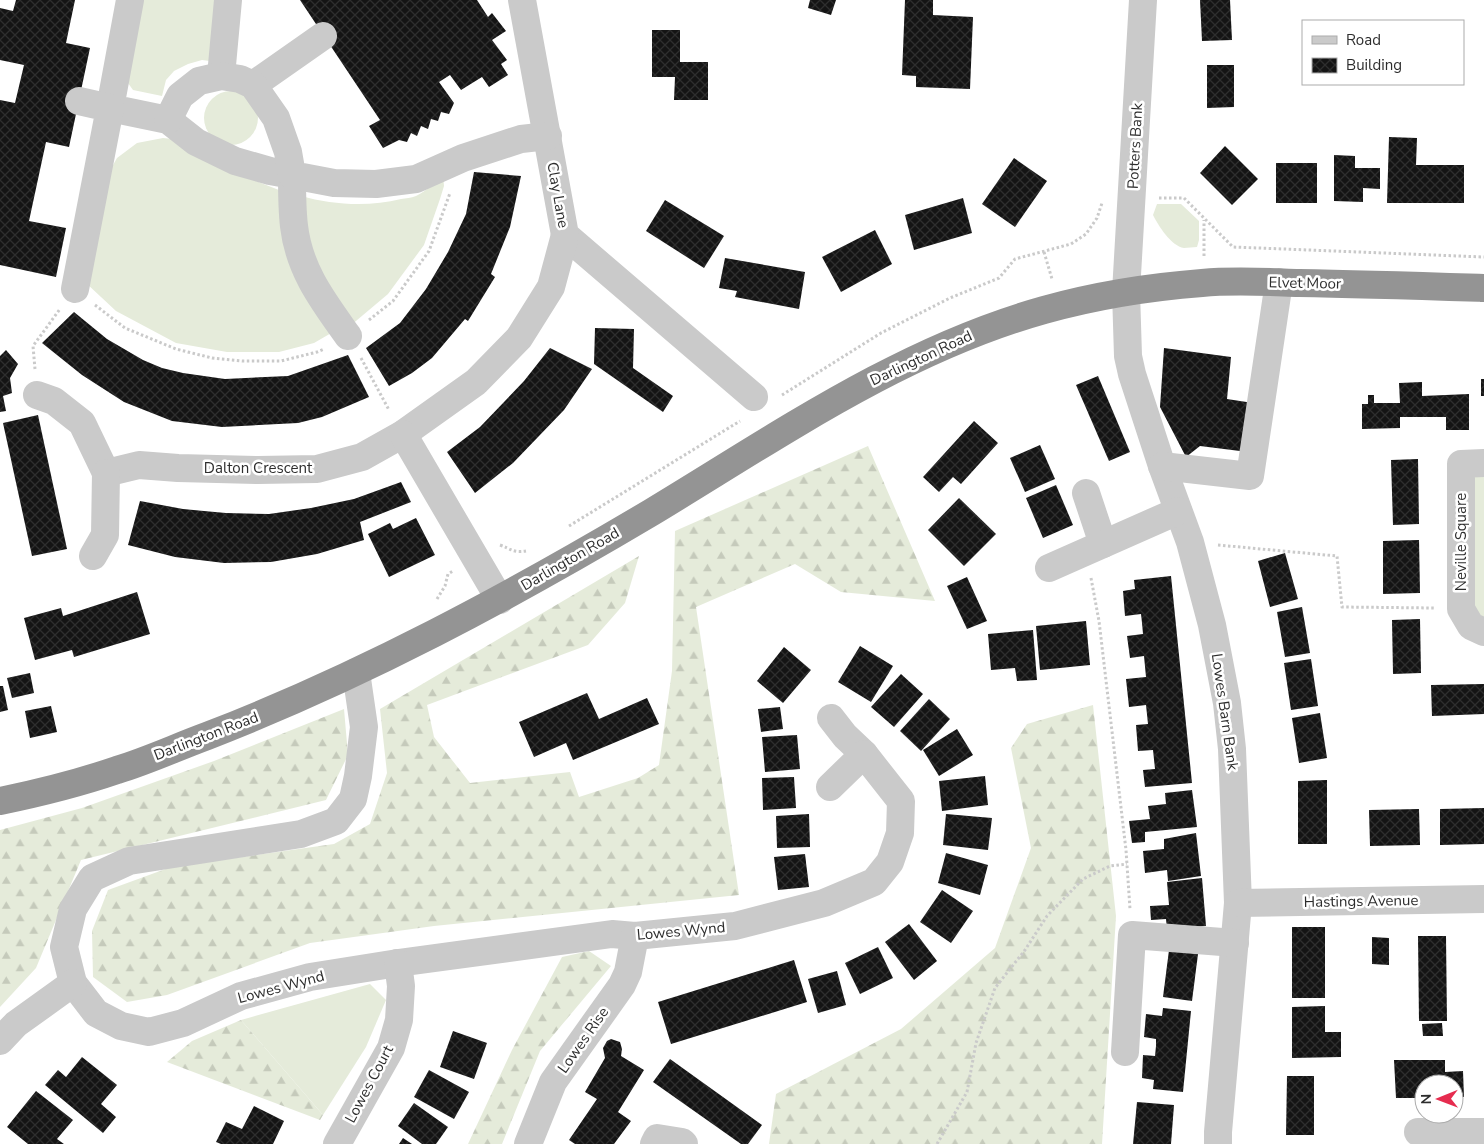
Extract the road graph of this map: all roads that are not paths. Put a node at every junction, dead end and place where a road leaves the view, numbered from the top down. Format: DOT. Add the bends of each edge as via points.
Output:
graph roads {
  1 [pos="130,0"];
  2 [pos="228,0"];
  3 [pos="522,0"];
  4 [pos="1143,0"];
  5 [pos="323,36"];
  6 [pos="221,76"];
  7 [pos="253,85"];
  8 [pos="79,101"];
  9 [pos="110,108"];
  10 [pos="168,120"];
  11 [pos="548,136"];
  12 [pos="292,175"];
  13 [pos="565,235"];
  14 [pos="1278,282"];
  15 [pos="1484,288"];
  16 [pos="75,289"];
  17 [pos="1126,292"];
  18 [pos="348,336"];
  19 [pos="37,395"];
  20 [pos="760,404"];
  21 [pos="403,434"];
  22 [pos="1484,464"];
  23 [pos="1162,466"];
  24 [pos="106,473"];
  25 [pos="1086,493"];
  26 [pos="1178,511"];
  27 [pos="1095,547"];
  28 [pos="93,556"];
  29 [pos="1049,568"];
  30 [pos="500,600"];
  31 [pos="1484,632"];
  32 [pos="356,672"];
  33 [pos="831,718"];
  34 [pos="864,754"];
  35 [pos="830,788"];
  36 [pos="0,801"];
  37 [pos="1484,899"];
  38 [pos="1238,903"];
  39 [pos="635,936"];
  40 [pos="1235,943"];
  41 [pos="398,963"];
  42 [pos="73,983"];
  43 [pos="0,1041"];
  44 [pos="1125,1052"];
  45 [pos="1418,1132"];
  46 [pos="1484,1132"];
  47 [pos="337,1144"];
  48 [pos="528,1144"];
  49 [pos="654,1144"];
  50 [pos="684,1144"];
  51 [pos="1218,1144"];
  1 -- 9 [label="street"];
  2 -- 6 [label="street"];
  3 -- 11 [label="street, Clay Lane"];
  4 -- 17 [label="street, Potters Bank"];
  5 -- 7 [label="street"];
  6 -- 7 [label="street"];
  6 -- 10 [label="street" via="200,81 180,96"];
  7 -- 12 [label="street" via="276,118"];
  8 -- 9 [label="street"];
  9 -- 10 [label="street"];
  9 -- 16 [label="street"];
  10 -- 12 [label="street" via="196,142 235,161"];
  11 -- 12 [label="street" via="521,139 463,158 416,179 376,184 334,183"];
  11 -- 13 [label="street, Clay Lane"];
  12 -- 18 [label="street" via="294,226 304,264 318,293"];
  13 -- 20 [label="street, Clay Lane"];
  13 -- 21 [label="street, Dalton Crescent" via="551,287 519,338 476,382"];
  14 -- 15 [label="highway, Elvet Moor"];
  14 -- 17 [label="highway, Elvet Moor" via="1204,283"];
  14 -- 23 [label="street" via="1250,476"];
  17 -- 23 [label="street, Lowes Barn Bank" via="1128,356"];
  17 -- 30 [label="highway, Darlington Road" via="1002,323 915,359 865,384"];
  19 -- 24 [label="street" via="54,401 82,423"];
  21 -- 24 [label="street, Dalton Crescent" via="362,457 317,469 139,466"];
  21 -- 30 [label="street"];
  22 -- 31 [label="street, Neville Square" via="1461,464 1461,609 1471,626"];
  23 -- 26 [label="street, Lowes Barn Bank"];
  24 -- 28 [label="street" via="105,535"];
  25 -- 27 [label="street"];
  26 -- 27 [label="street"];
  26 -- 38 [label="street, Lowes Barn Bank" via="1190,542 1212,625 1227,703 1233,766"];
  27 -- 29 [label="street"];
  30 -- 32 [label="highway, Darlington Road"];
  32 -- 36 [label="highway, Darlington Road" via="249,720 118,770"];
  32 -- 42 [label="street, Lowes Wynd" via="364,727 358,776 353,799 336,821 301,834 129,861 92,878 73,909 64,947"];
  33 -- 34 [label="street, Lowes Wynd"];
  34 -- 35 [label="street"];
  34 -- 39 [label="street, Lowes Wynd" via="901,801 900,832 890,862 874,882 824,903 735,926"];
  37 -- 38 [label="street, Hastings Avenue"];
  38 -- 40 [label="street, Lowes Barn Bank"];
  39 -- 41 [label="street, Lowes Wynd" via="612,934"];
  39 -- 48 [label="street, Lowes Rise" via="622,985 553,1082"];
  40 -- 44 [label="street" via="1132,935"];
  40 -- 51 [label="street, Lowes Barn Bank"];
  41 -- 42 [label="street, Lowes Wynd" via="310,977 241,996 183,1022 149,1032 121,1026 96,1012"];
  41 -- 47 [label="street, Lowes Court" via="401,986 399,1020 391,1048"];
  42 -- 43 [label="street" via="16,1024"];
  45 -- 46 [label="street"];
  49 -- 50 [label="street" via="657,1138"];
}
